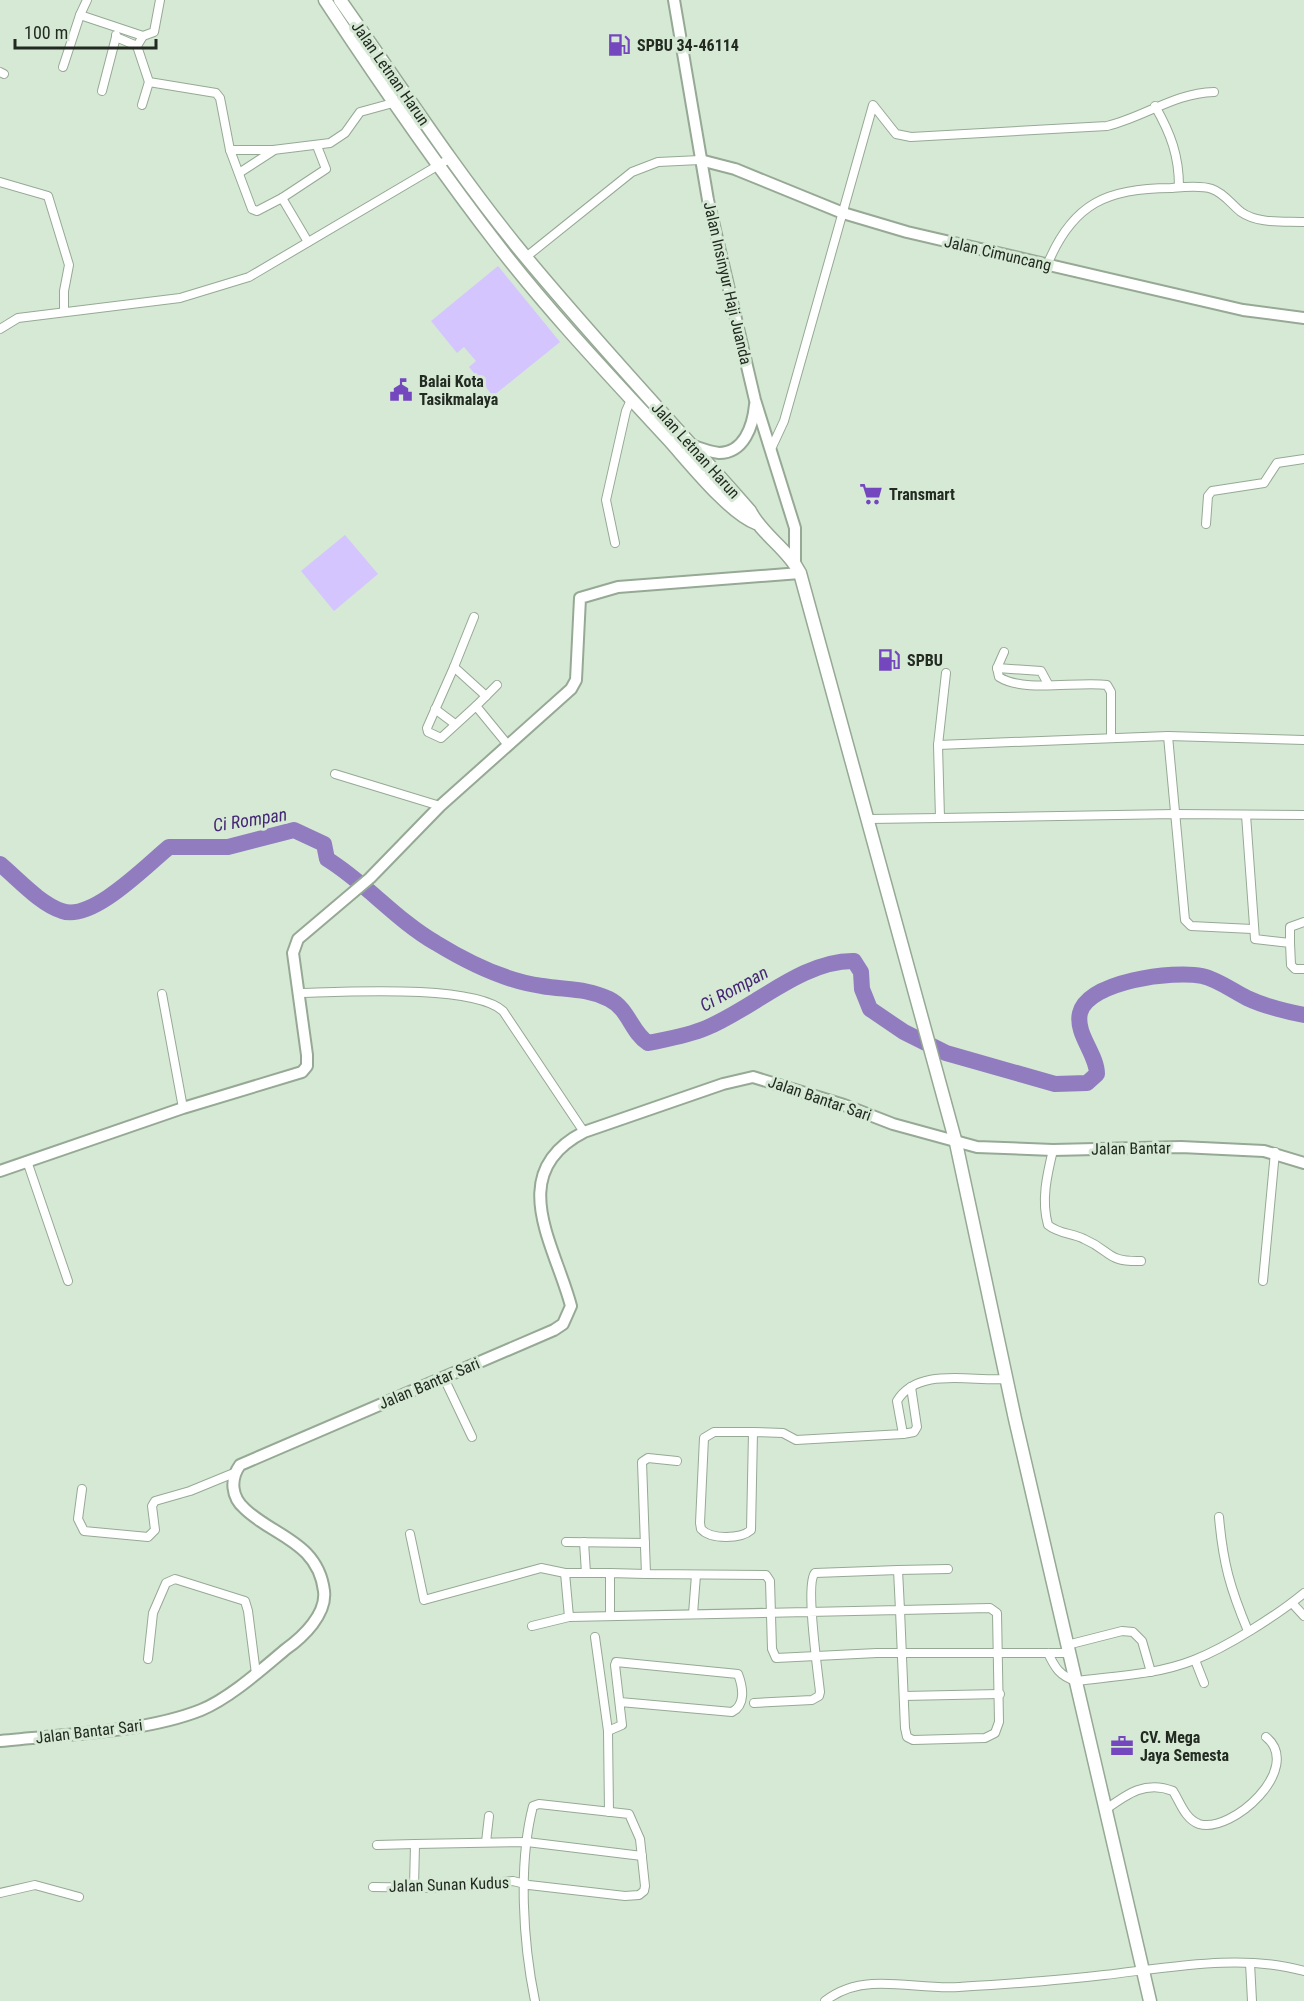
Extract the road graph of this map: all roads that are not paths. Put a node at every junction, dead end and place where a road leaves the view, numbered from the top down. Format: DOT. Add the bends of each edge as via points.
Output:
graph roads {
  1 [pos="87,0"];
  2 [pos="160,0"];
  3 [pos="325,0"];
  4 [pos="340,0"];
  5 [pos="674,0"];
  6 [pos="80,15"];
  7 [pos="118,28"];
  8 [pos="143,36"];
  9 [pos="116,38"];
  10 [pos="138,46"];
  11 [pos="63,67"];
  12 [pos="148,82"];
  13 [pos="102,91"];
  14 [pos="1214,92"];
  15 [pos="393,103"];
  16 [pos="142,105"];
  17 [pos="1155,106"];
  18 [pos="317,146"];
  19 [pos="230,150"];
  20 [pos="273,150"];
  21 [pos="700,160"];
  22 [pos="444,162"];
  23 [pos="239,173"];
  24 [pos="0,182"];
  25 [pos="1179,188"];
  26 [pos="282,198"];
  27 [pos="843,213"];
  28 [pos="1304,222"];
  29 [pos="308,242"];
  30 [pos="526,257"];
  31 [pos="1048,263"];
  32 [pos="64,311"];
  33 [pos="1304,318"];
  34 [pos="585,327"];
  35 [pos="0,329"];
  36 [pos="575,337"];
  37 [pos="631,400"];
  38 [pos="755,400"];
  39 [pos="691,445"];
  40 [pos="771,449"];
  41 [pos="1304,459"];
  42 [pos="756,523"];
  43 [pos="1206,524"];
  44 [pos="615,543"];
  45 [pos="795,561"];
  46 [pos="801,573"];
  47 [pos="474,617"];
  48 [pos="1004,651"];
  49 [pos="454,667"];
  50 [pos="997,668"];
  51 [pos="946,673"];
  52 [pos="1048,684"];
  53 [pos="497,685"];
  54 [pos="486,696"];
  55 [pos="476,706"];
  56 [pos="435,709"];
  57 [pos="455,724"];
  58 [pos="1168,736"];
  59 [pos="1111,738"];
  60 [pos="1304,740"];
  61 [pos="508,745"];
  62 [pos="938,745"];
  63 [pos="335,774"];
  64 [pos="440,806"];
  65 [pos="1175,814"];
  66 [pos="1246,815"];
  67 [pos="1304,815"];
  68 [pos="940,818"];
  69 [pos="869,819"];
  70 [pos="1304,922"];
  71 [pos="1252,929"];
  72 [pos="1290,943"];
  73 [pos="1304,969"];
  74 [pos="299,993"];
  75 [pos="162,994"];
  76 [pos="183,1108"];
  77 [pos="584,1132"];
  78 [pos="956,1143"];
  79 [pos="1053,1150"];
  80 [pos="1275,1152"];
  81 [pos="27,1161"];
  82 [pos="1304,1163"];
  83 [pos="0,1171"];
  84 [pos="1141,1261"];
  85 [pos="68,1281"];
  86 [pos="1263,1281"];
  87 [pos="443,1376"];
  88 [pos="1007,1379"];
  89 [pos="911,1387"];
  90 [pos="753,1432"];
  91 [pos="903,1434"];
  92 [pos="472,1437"];
  93 [pos="677,1461"];
  94 [pos="234,1473"];
  95 [pos="81,1489"];
  96 [pos="1219,1516"];
  97 [pos="410,1534"];
  98 [pos="566,1542"];
  99 [pos="584,1542"];
  100 [pos="645,1543"];
  101 [pos="948,1569"];
  102 [pos="898,1570"];
  103 [pos="565,1573"];
  104 [pos="586,1573"];
  105 [pos="610,1574"];
  106 [pos="646,1574"];
  107 [pos="696,1575"];
  108 [pos="1304,1593"];
  109 [pos="1292,1603"];
  110 [pos="900,1610"];
  111 [pos="812,1612"];
  112 [pos="610,1614"];
  113 [pos="693,1614"];
  114 [pos="771,1615"];
  115 [pos="1304,1616"];
  116 [pos="569,1617"];
  117 [pos="532,1626"];
  118 [pos="1248,1631"];
  119 [pos="595,1637"];
  120 [pos="1068,1649"];
  121 [pos="999,1653"];
  122 [pos="1048,1653"];
  123 [pos="901,1654"];
  124 [pos="816,1656"];
  125 [pos="148,1659"];
  126 [pos="1195,1660"];
  127 [pos="1152,1672"];
  128 [pos="256,1674"];
  129 [pos="1076,1681"];
  130 [pos="1204,1683"];
  131 [pos="1000,1694"];
  132 [pos="904,1696"];
  133 [pos="620,1702"];
  134 [pos="754,1702"];
  135 [pos="608,1731"];
  136 [pos="1266,1737"];
  137 [pos="0,1741"];
  138 [pos="1105,1810"];
  139 [pos="609,1812"];
  140 [pos="489,1816"];
  141 [pos="486,1842"];
  142 [pos="527,1842"];
  143 [pos="415,1844"];
  144 [pos="376,1845"];
  145 [pos="642,1856"];
  146 [pos="525,1884"];
  147 [pos="373,1887"];
  148 [pos="414,1887"];
  149 [pos="0,1893"];
  150 [pos="79,1897"];
  151 [pos="1250,1963"];
  152 [pos="1143,1969"];
  153 [pos="1304,1971"];
  154 [pos="535,2001"];
  155 [pos="825,2001"];
  156 [pos="1150,2001"];
  157 [pos="1252,2001"];
  1 -- 6 [label="street"];
  2 -- 8 [label="street" via="154,32"];
  3 -- 15 [label="main road"];
  4 -- 22 [label="main road, Jalan Letnan Harun"];
  5 -- 21 [label="street, Jalan Insinyur Haji Juanda"];
  6 -- 7 [label="street"];
  6 -- 11 [label="street"];
  7 -- 8 [label="street"];
  7 -- 9 [label="street"];
  8 -- 10 [label="street"];
  9 -- 10 [label="street"];
  9 -- 13 [label="street"];
  10 -- 12 [label="street"];
  12 -- 16 [label="street"];
  12 -- 19 [label="street" via="216,93"];
  14 -- 17 [label="street" via="1194,93"];
  15 -- 18 [label="street" via="360,112 340,137"];
  15 -- 22 [label="main road"];
  17 -- 25 [label="street" via="1177,152"];
  17 -- 27 [label="street" via="1107,126 911,137 896,134 873,105"];
  18 -- 20 [label="street"];
  18 -- 26 [label="street" via="326,169"];
  19 -- 20 [label="street"];
  19 -- 23 [label="street"];
  20 -- 23 [label="street"];
  21 -- 27 [label="street, Jalan Cimuncang" via="735,169"];
  21 -- 30 [label="street" via="658,162 632,172"];
  21 -- 38 [label="street, Jalan Insinyur Haji Juanda"];
  22 -- 29 [label="street"];
  22 -- 30 [label="main road, Jalan Letnan Harun"];
  22 -- 36 [label="main road, Jalan Letnan Harun" via="501,250"];
  23 -- 26 [label="street" via="254,210"];
  24 -- 32 [label="street" via="48,196 69,265 63,291"];
  25 -- 28 [label="street" via="1215,190 1244,214 1259,219"];
  25 -- 31 [label="street" via="1134,190 1091,204 1066,227"];
  26 -- 29 [label="street"];
  27 -- 31 [label="street, Jalan Cimuncang" via="907,232"];
  27 -- 40 [label="street" via="784,421"];
  29 -- 32 [label="street" via="249,277 180,298"];
  30 -- 34 [label="main road, Jalan Letnan Harun"];
  31 -- 33 [label="street, Jalan Cimuncang" via="1243,310"];
  32 -- 35 [label="street" via="18,318"];
  34 -- 36 [label="main road"];
  34 -- 39 [label="main road, Jalan Letnan Harun"];
  36 -- 37 [label="main road, Jalan Letnan Harun"];
  37 -- 42 [label="main road, Jalan Letnan Harun" via="742,518"];
  37 -- 44 [label="street" via="606,500"];
  38 -- 39 [label="street" via="753,422 745,439 732,450 718,453"];
  38 -- 40 [label="street, Jalan Insinyur Haji Juanda"];
  39 -- 42 [label="main road, Jalan Letnan Harun" via="750,511"];
  40 -- 45 [label="street, Jalan Insinyur Haji Juanda" via="795,528"];
  41 -- 43 [label="street" via="1277,463 1264,483 1212,491 1208,496"];
  42 -- 45 [label="main road"];
  45 -- 46 [label="main road"];
  46 -- 61 [label="street" via="618,587 582,596 578,602 574,684"];
  46 -- 69 [label="main road"];
  47 -- 49 [label="street"];
  48 -- 50 [label="street"];
  49 -- 54 [label="street"];
  49 -- 56 [label="street"];
  50 -- 52 [label="street" via="1041,671"];
  50 -- 52 [label="street" via="1003,680"];
  51 -- 62 [label="street"];
  52 -- 59 [label="street" via="1107,685 1111,692"];
  53 -- 54 [label="street"];
  54 -- 55 [label="street"];
  55 -- 57 [label="street"];
  55 -- 61 [label="street"];
  56 -- 57 [label="street"];
  56 -- 57 [label="street" via="428,732 441,738"];
  58 -- 59 [label="street"];
  58 -- 60 [label="street"];
  58 -- 65 [label="street"];
  59 -- 62 [label="street"];
  61 -- 64 [label="street"];
  62 -- 68 [label="street"];
  63 -- 64 [label="street"];
  64 -- 74 [label="street" via="370,878 298,939 293,953"];
  65 -- 66 [label="street"];
  65 -- 68 [label="street"];
  65 -- 71 [label="street" via="1187,924"];
  66 -- 67 [label="street"];
  66 -- 71 [label="street"];
  68 -- 69 [label="street"];
  69 -- 78 [label="main road"];
  70 -- 72 [label="street" via="1290,927"];
  71 -- 72 [label="street" via="1257,940"];
  72 -- 73 [label="street" via="1291,965"];
  74 -- 76 [label="street" via="307,1055 307,1066 302,1072"];
  74 -- 77 [label="street" via="426,993 496,1006"];
  75 -- 76 [label="street"];
  76 -- 81 [label="street"];
  77 -- 78 [label="street, Jalan Bantar Sari" via="723,1083 753,1077"];
  77 -- 87 [label="street, Jalan Bantar Sari" via="555,1152 539,1194 541,1220 566,1288 569,1315 554,1330"];
  78 -- 79 [label="street, Jalan Bantar"];
  78 -- 88 [label="main road"];
  79 -- 80 [label="street, Jalan Bantar" via="1181,1147"];
  79 -- 84 [label="street" via="1044,1208 1048,1226 1085,1239 1119,1261"];
  80 -- 82 [label="street, Jalan Bantar"];
  80 -- 86 [label="street"];
  81 -- 83 [label="street"];
  81 -- 85 [label="street"];
  87 -- 92 [label="street"];
  87 -- 94 [label="street, Jalan Bantar Sari" via="240,1465"];
  88 -- 89 [label="street" via="935,1377"];
  88 -- 120 [label="main road"];
  89 -- 91 [label="street" via="897,1401"];
  89 -- 91 [label="street" via="917,1427"];
  90 -- 90 [label="street" via="752,1530 742,1536 710,1536 700,1523 704,1438 714,1431"];
  90 -- 91 [label="street" via="783,1433 796,1440"];
  93 -- 100 [label="street" via="648,1458 642,1462"];
  94 -- 95 [label="street" via="154,1501 155,1530 148,1537 84,1532 78,1519"];
  94 -- 128 [label="street, Jalan Bantar Sari" via="233,1490 245,1509 286,1536 310,1558 319,1571 324,1591 320,1613 298,1640"];
  96 -- 118 [label="street" via="1232,1596"];
  97 -- 103 [label="street" via="423,1600 541,1568"];
  98 -- 99 [label="street"];
  99 -- 100 [label="street"];
  99 -- 104 [label="street"];
  100 -- 106 [label="street"];
  101 -- 102 [label="street"];
  102 -- 110 [label="street"];
  102 -- 111 [label="street" via="815,1572 811,1582"];
  103 -- 104 [label="street"];
  103 -- 116 [label="street"];
  104 -- 105 [label="street"];
  105 -- 106 [label="street"];
  105 -- 112 [label="street"];
  106 -- 107 [label="street"];
  107 -- 113 [label="street"];
  107 -- 114 [label="street" via="766,1575 770,1581"];
  108 -- 109 [label="street"];
  109 -- 115 [label="street"];
  109 -- 118 [label="street"];
  110 -- 111 [label="street"];
  110 -- 121 [label="street" via="995,1610"];
  110 -- 123 [label="street"];
  111 -- 114 [label="street"];
  111 -- 124 [label="street"];
  112 -- 113 [label="street"];
  112 -- 116 [label="street"];
  113 -- 114 [label="street"];
  114 -- 124 [label="street" via="776,1658"];
  116 -- 117 [label="street"];
  118 -- 126 [label="street"];
  119 -- 135 [label="street"];
  120 -- 122 [label="street"];
  120 -- 127 [label="street" via="1122,1631 1133,1632 1142,1641"];
  120 -- 129 [label="main road"];
  121 -- 122 [label="street"];
  121 -- 123 [label="street"];
  121 -- 131 [label="street"];
  122 -- 129 [label="street" via="1058,1671"];
  123 -- 124 [label="street"];
  123 -- 132 [label="street"];
  124 -- 134 [label="street" via="816,1698"];
  125 -- 128 [label="street" via="153,1613 166,1583 175,1579 244,1601 249,1611"];
  126 -- 127 [label="street"];
  126 -- 130 [label="street"];
  127 -- 129 [label="street"];
  128 -- 137 [label="street, Jalan Bantar Sari" via="203,1709 161,1723"];
  129 -- 138 [label="main road"];
  131 -- 132 [label="street"];
  131 -- 132 [label="street" via="998,1727 990,1737 913,1740 906,1733"];
  133 -- 133 [label="street" via="615,1665 621,1661 738,1674 742,1698 732,1712"];
  133 -- 135 [label="street" via="622,1726"];
  135 -- 139 [label="street"];
  136 -- 138 [label="street" via="1275,1743 1279,1755 1278,1776 1268,1790 1233,1816 1213,1824 1199,1824 1188,1817 1173,1791 1160,1786 1129,1793"];
  138 -- 152 [label="main road"];
  139 -- 142 [label="street" via="533,1806"];
  139 -- 145 [label="street" via="629,1814"];
  140 -- 141 [label="street"];
  141 -- 142 [label="street"];
  141 -- 143 [label="street"];
  142 -- 145 [label="street"];
  142 -- 146 [label="street"];
  143 -- 144 [label="street"];
  143 -- 148 [label="street"];
  145 -- 146 [label="street, Jalan Sunan Kudus" via="645,1886 639,1895"];
  146 -- 148 [label="street, Jalan Sunan Kudus" via="501,1881"];
  146 -- 154 [label="street"];
  147 -- 148 [label="street, Jalan Sunan Kudus"];
  149 -- 150 [label="street" via="35,1885"];
  151 -- 152 [label="street"];
  151 -- 153 [label="street"];
  151 -- 157 [label="street"];
  152 -- 155 [label="street" via="955,1987 871,1984 849,1988"];
  152 -- 156 [label="main road"];
}
